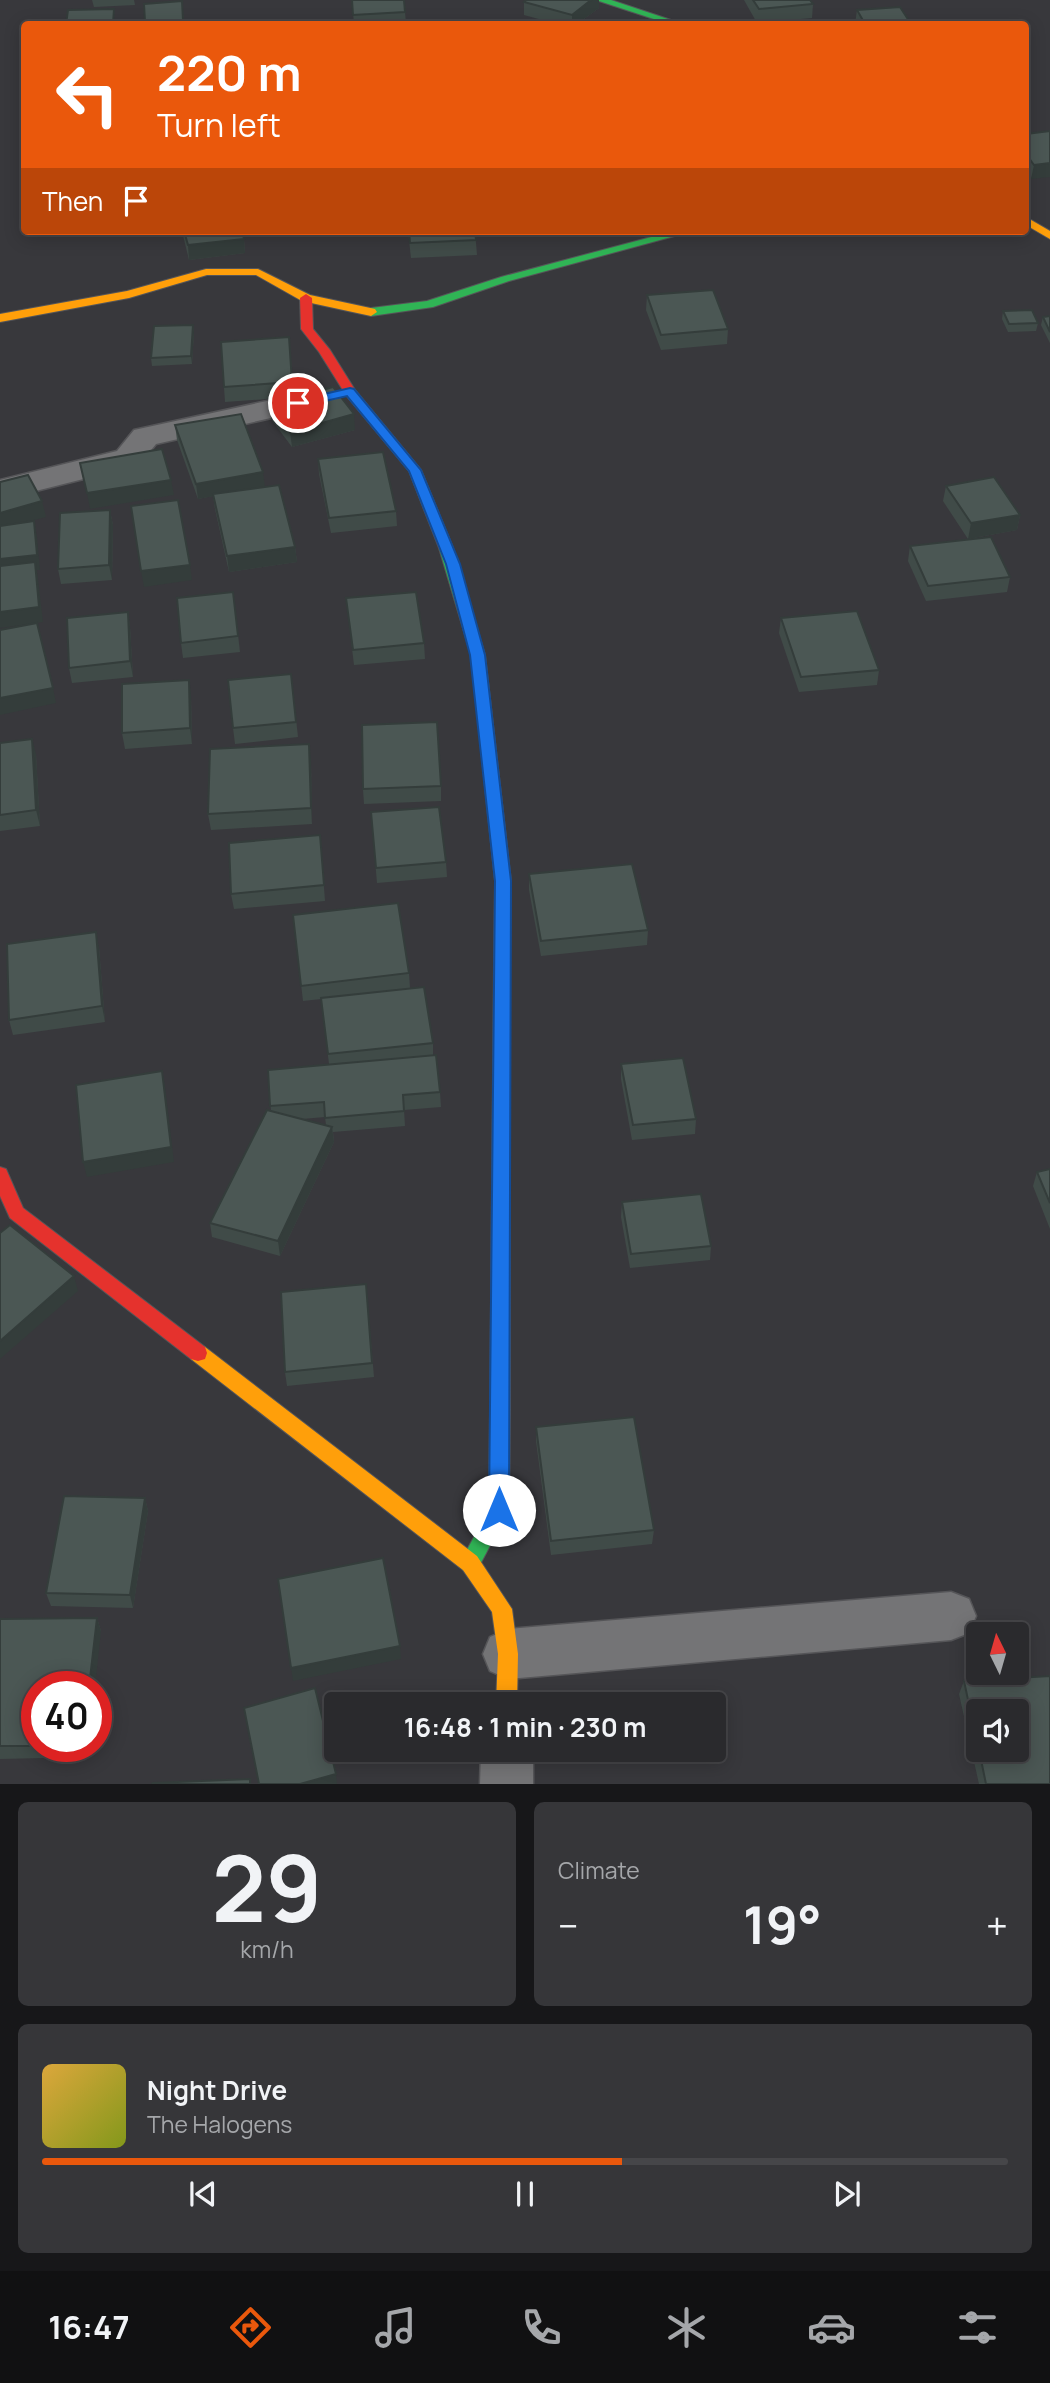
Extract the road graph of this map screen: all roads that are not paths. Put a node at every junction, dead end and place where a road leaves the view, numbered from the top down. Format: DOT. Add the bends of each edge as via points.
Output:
graph roads {
  1 [pos="600,0"];
  2 [pos="668,21"];
  3 [pos="1029,222"];
  4 [pos="672,235"];
  5 [pos="1050,236"];
  6 [pos="306,298"];
  7 [pos="0,318"];
  8 [pos="350,392"];
  9 [pos="0,490"];
  10 [pos="0,1174"];
  11 [pos="470,1563"];
  12 [pos="951,1616"];
  13 [pos="508,1654"];
  14 [pos="507,1692"];
  15 [pos="507,1762"];
  16 [pos="506,1784"];
  1 -- 2 [label="street"];
  3 -- 5 [label="street"];
  4 -- 6 [label="street" via="429,304 369,312"];
  6 -- 7 [label="street" via="258,272 206,272 129,294"];
  6 -- 8 [label="street" via="307,329"];
  8 -- 9 [label="street" via="145,437 128,458"];
  8 -- 11 [label="street" via="415,470 453,564 478,655 503,881 499,1510"];
  10 -- 11 [label="street" via="16,1213"];
  11 -- 13 [label="street" via="502,1609"];
  12 -- 13 [label="street"];
  13 -- 14 [label="street"];
  15 -- 16 [label="street"];
}
